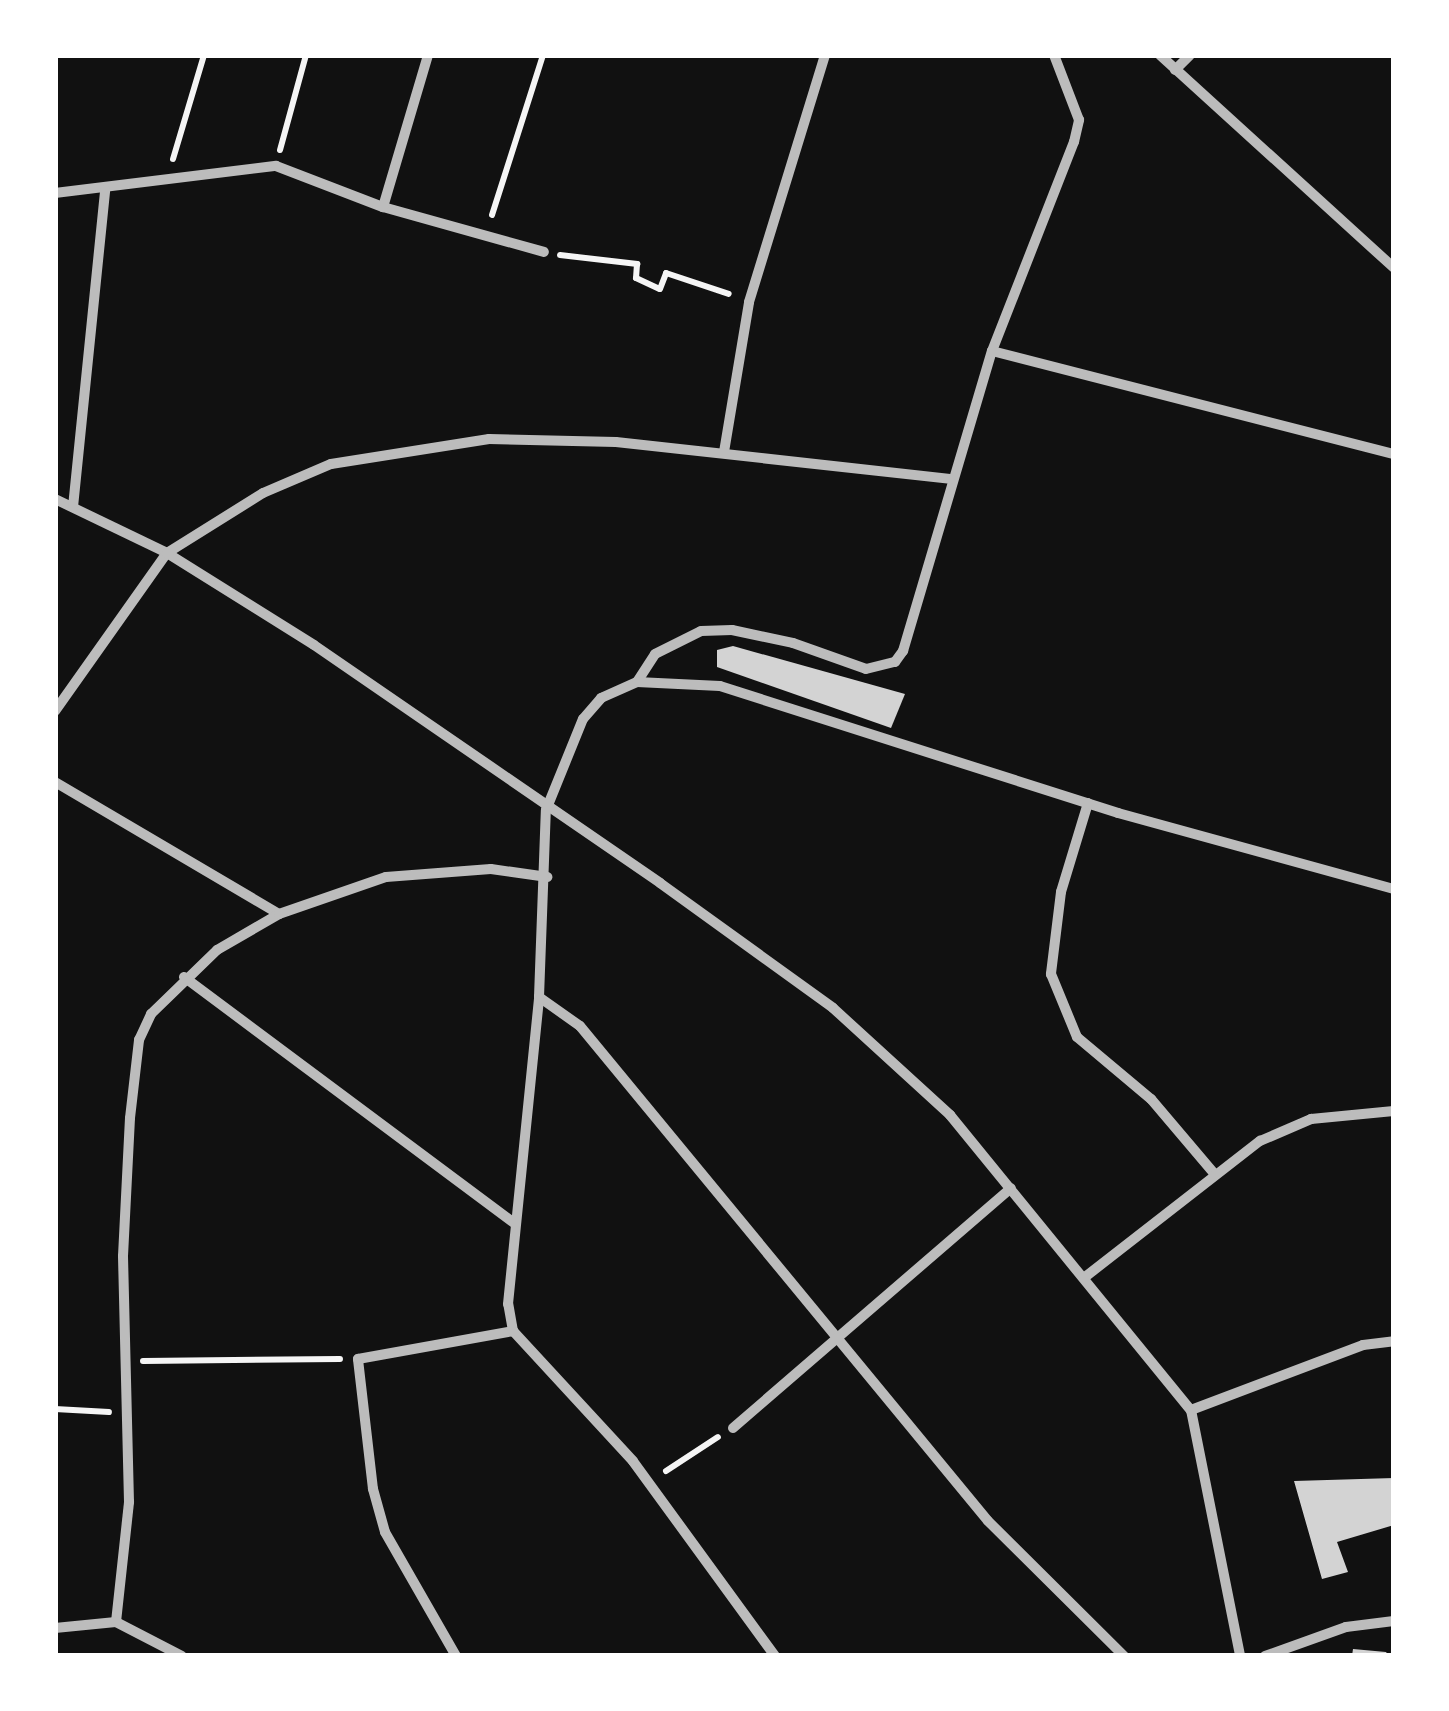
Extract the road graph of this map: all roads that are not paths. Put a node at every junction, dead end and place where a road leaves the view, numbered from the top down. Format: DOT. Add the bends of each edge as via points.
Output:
graph roads {
  1 [pos="428,55"];
  2 [pos="825,55"];
  3 [pos="1054,55"];
  4 [pos="1160,55"];
  5 [pos="1190,55"];
  6 [pos="1175,70"];
  7 [pos="105,192"];
  8 [pos="55,193"];
  9 [pos="383,206"];
  10 [pos="544,252"];
  11 [pos="1394,267"];
  12 [pos="992,351"];
  13 [pos="724,452"];
  14 [pos="1394,454"];
  15 [pos="950,480"];
  16 [pos="55,498"];
  17 [pos="73,507"];
  18 [pos="167,553"];
  19 [pos="638,682"];
  20 [pos="55,710"];
  21 [pos="55,782"];
  22 [pos="1088,803"];
  23 [pos="546,810"];
  24 [pos="547,877"];
  25 [pos="1394,889"];
  26 [pos="279,914"];
  27 [pos="184,977"];
  28 [pos="539,996"];
  29 [pos="1394,1111"];
  30 [pos="1214,1172"];
  31 [pos="1011,1188"];
  32 [pos="516,1224"];
  33 [pos="1085,1277"];
  34 [pos="514,1331"];
  35 [pos="839,1338"];
  36 [pos="1394,1341"];
  37 [pos="1191,1410"];
  38 [pos="732,1428"];
  39 [pos="1394,1621"];
  40 [pos="116,1622"];
  41 [pos="55,1628"];
  42 [pos="182,1656"];
  43 [pos="456,1656"];
  44 [pos="775,1656"];
  45 [pos="1124,1656"];
  46 [pos="1240,1656"];
  47 [pos="1265,1656"];
  1 -- 9 [label="street"];
  2 -- 13 [label="street" via="749,302"];
  3 -- 12 [label="street" via="1079,120"];
  4 -- 6 [label="street"];
  5 -- 6 [label="street"];
  6 -- 11 [label="street"];
  7 -- 8 [label="street"];
  7 -- 9 [label="street" via="209,170 276,166 308,172"];
  7 -- 17 [label="street"];
  9 -- 10 [label="street"];
  12 -- 14 [label="street"];
  12 -- 15 [label="street"];
  13 -- 15 [label="street"];
  13 -- 18 [label="street" via="489,439 331,464 263,493"];
  15 -- 19 [label="street" via="911,632 895,662 866,669 794,643 701,631 664,647"];
  16 -- 17 [label="street"];
  17 -- 18 [label="street"];
  18 -- 20 [label="street"];
  18 -- 23 [label="street" via="314,646"];
  19 -- 22 [label="street" via="720,686"];
  19 -- 23 [label="street" via="601,698 583,719"];
  21 -- 26 [label="street"];
  22 -- 25 [label="street"];
  22 -- 30 [label="street" via="1061,892 1050,974 1077,1038 1151,1098"];
  23 -- 24 [label="street"];
  23 -- 31 [label="street" via="833,1008 950,1115"];
  24 -- 26 [label="street" via="491,869 386,876"];
  24 -- 28 [label="street"];
  26 -- 27 [label="street"];
  27 -- 32 [label="street"];
  27 -- 40 [label="street" via="151,1014 134,1070 123,1256 130,1502"];
  28 -- 32 [label="street"];
  28 -- 35 [label="street" via="580,1026"];
  29 -- 30 [label="street" via="1297,1124"];
  30 -- 33 [label="street"];
  31 -- 33 [label="street"];
  31 -- 35 [label="street"];
  32 -- 34 [label="street" via="508,1304"];
  33 -- 37 [label="street"];
  34 -- 43 [label="street" via="358,1359 373,1489 385,1532"];
  34 -- 44 [label="street" via="648,1482"];
  35 -- 38 [label="street"];
  35 -- 45 [label="street" via="988,1520"];
  36 -- 37 [label="street" via="1363,1345"];
  37 -- 46 [label="street"];
  39 -- 47 [label="street" via="1346,1627"];
  40 -- 41 [label="street"];
  40 -- 42 [label="street"];
}
